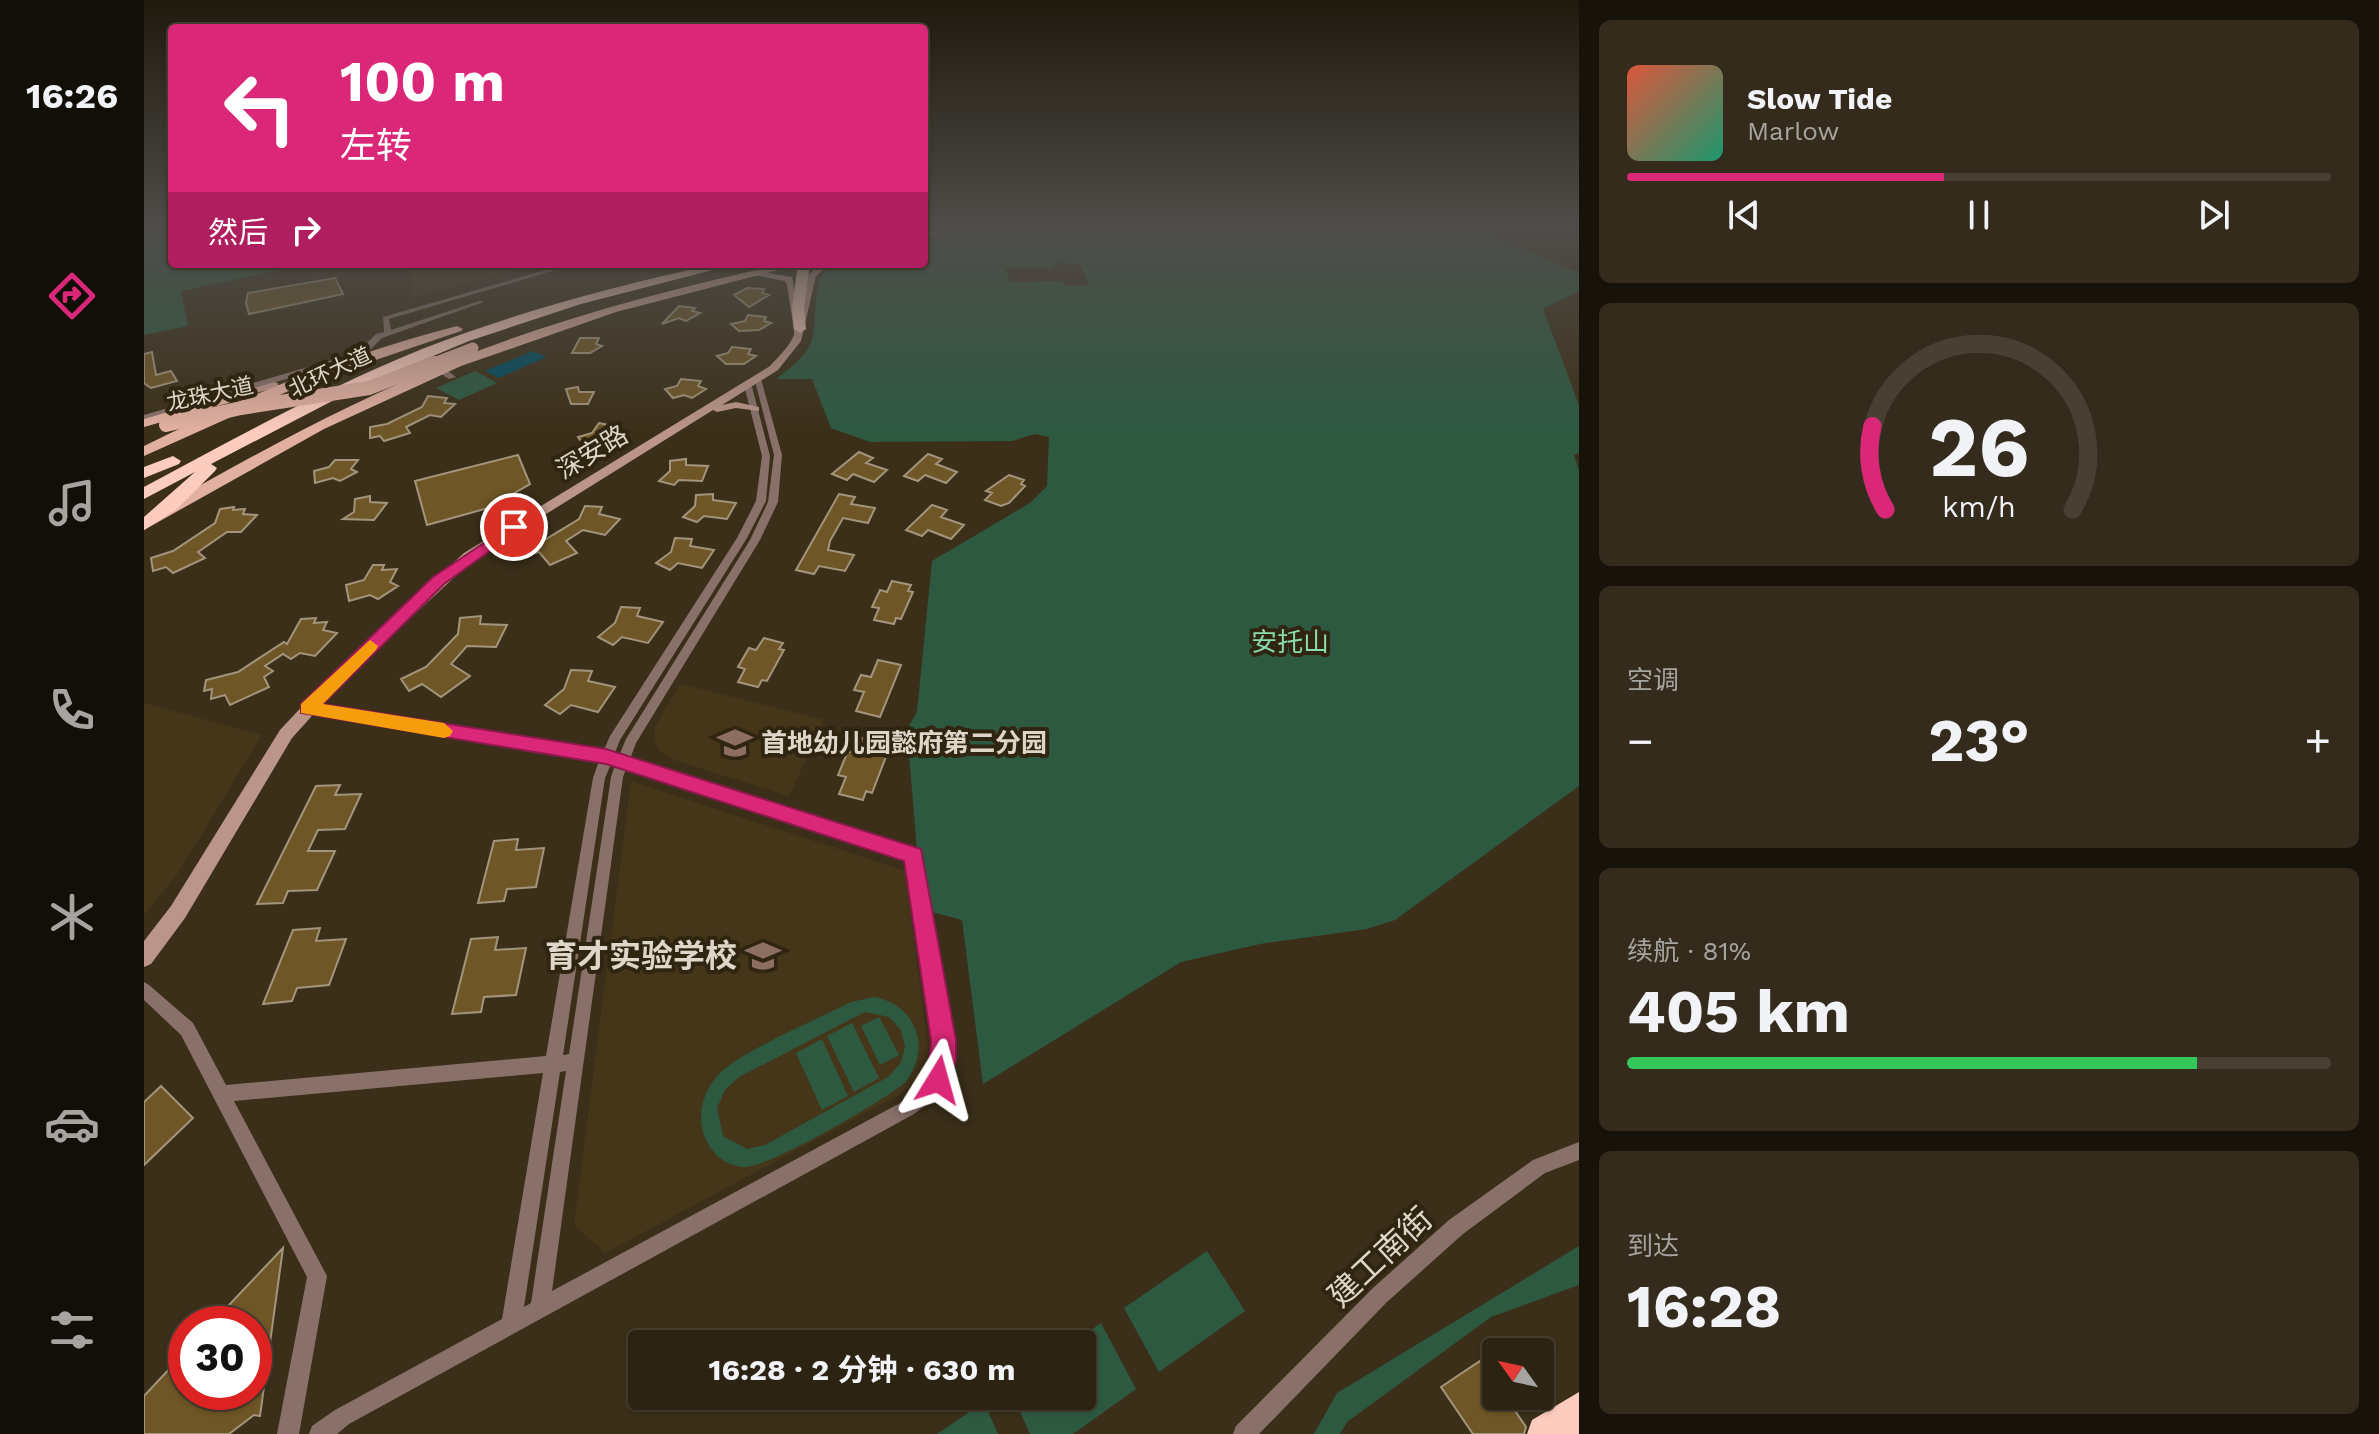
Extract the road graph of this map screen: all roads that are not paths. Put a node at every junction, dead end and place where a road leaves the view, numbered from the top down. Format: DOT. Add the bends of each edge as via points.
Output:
graph roads {
  1 [pos="455,298"];
  2 [pos="555,298"];
  3 [pos="589,298"];
  4 [pos="617,298"];
  5 [pos="663,298"];
  6 [pos="792,298"];
  7 [pos="801,298"];
  8 [pos="807,298"];
  9 [pos="481,302"];
  10 [pos="457,329"];
  11 [pos="800,329"];
  12 [pos="388,332"];
  13 [pos="376,343"];
  14 [pos="401,345"];
  15 [pos="337,366"];
  16 [pos="753,382"];
  17 [pos="755,409"];
  18 [pos="700,414"];
  19 [pos="144,420"];
  20 [pos="274,423"];
  21 [pos="144,432"];
  22 [pos="144,452"];
  23 [pos="144,475"];
  24 [pos="144,494"];
  25 [pos="144,525"];
  26 [pos="308,708"];
  27 [pos="614,758"];
  28 [pos="144,957"];
  29 [pos="144,990"];
  30 [pos="575,1062"];
  31 [pos="553,1064"];
  32 [pos="222,1094"];
  33 [pos="1579,1151"];
  34 [pos="540,1310"];
  35 [pos="511,1325"];
  36 [pos="1579,1411"];
  37 [pos="288,1434"];
  38 [pos="320,1434"];
  39 [pos="1244,1434"];
  40 [pos="1546,1434"];
  1 -- 12 [label="street" via="385,318"];
  2 -- 10 [label="highway, 北环大道"];
  3 -- 20 [label="highway, 北环大道" via="413,358"];
  4 -- 21 [label="main road, 龙珠大道, bridge" via="369,388 241,408"];
  5 -- 25 [label="main road" via="568,323 446,374 297,440"];
  6 -- 11 [label="street"];
  7 -- 11 [label="highway"];
  8 -- 11 [label="street, 深安路"];
  9 -- 12 [label="street"];
  10 -- 14 [label="main road"];
  10 -- 23 [label="highway, 北环大道" via="343,377"];
  11 -- 16 [label="street, 深安路" via="788,355"];
  12 -- 13 [label="street"];
  13 -- 14 [label="street"];
  13 -- 19 [label="street" via="342,360"];
  14 -- 15 [label="main road"];
  15 -- 19 [label="main road, 龙珠大道"];
  15 -- 22 [label="main road"];
  16 -- 17 [label="street"];
  16 -- 18 [label="street, 深安路"];
  16 -- 27 [label="street" via="778,455 769,514"];
  17 -- 18 [label="street" via="736,405"];
  17 -- 27 [label="street" via="767,466 756,513"];
  18 -- 26 [label="street, 深安路" via="469,556"];
  20 -- 24 [label="highway, 北环大道"];
  20 -- 25 [label="highway" via="209,467"];
  26 -- 27 [label="street"];
  26 -- 28 [label="street, 深安路" via="270,757 178,912"];
  27 -- 30 [label="street"];
  27 -- 31 [label="street" via="599,778"];
  27 -- 34 [label="street" via="914,855 944,1060 926,1097"];
  29 -- 32 [label="street" via="187,1029"];
  30 -- 31 [label="street"];
  30 -- 34 [label="street"];
  31 -- 32 [label="street"];
  31 -- 35 [label="street"];
  32 -- 37 [label="street" via="317,1276"];
  33 -- 39 [label="street, 建工南街" via="1539,1166 1456,1227 1380,1295"];
  34 -- 35 [label="street"];
  35 -- 38 [label="street"];
  36 -- 40 [label="highway"];
}
